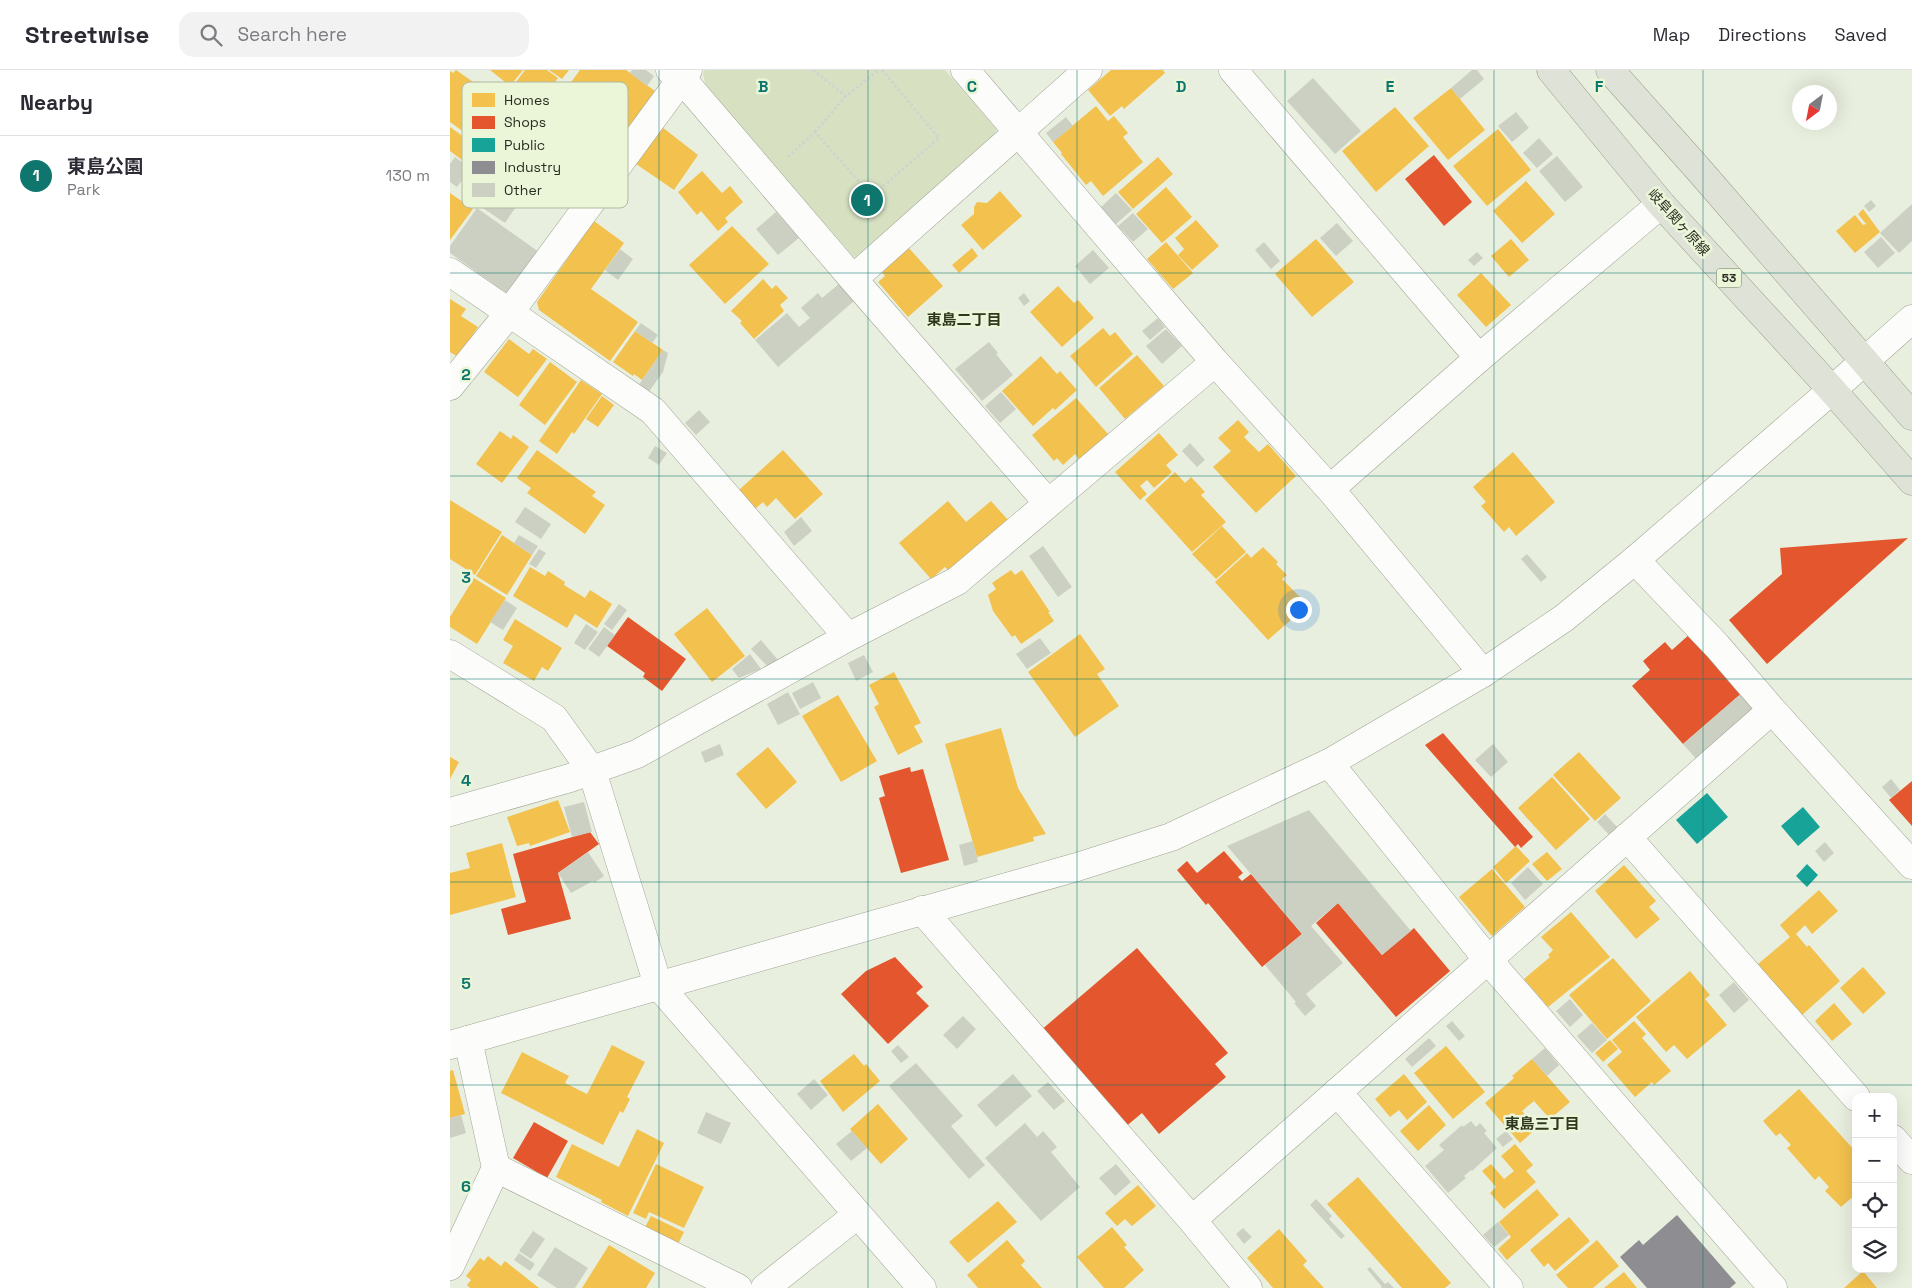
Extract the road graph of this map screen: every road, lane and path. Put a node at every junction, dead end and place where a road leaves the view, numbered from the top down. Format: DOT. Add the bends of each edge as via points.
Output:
graph roads {
  1 [pos="813,70"];
  2 [pos="880,70"];
  3 [pos="965,70"];
  4 [pos="1088,70"];
  5 [pos="1233,70"];
  6 [pos="1550,70"];
  7 [pos="1610,70"];
  8 [pos="680,73"];
  9 [pos="846,96"];
  10 [pos="815,132"];
  11 [pos="1018,132"];
  12 [pos="628,146"];
  13 [pos="766,177"];
  14 [pos="872,196"];
  15 [pos="1661,204"];
  16 [pos="584,208"];
  17 [pos="905,232"];
  18 [pos="450,272"];
  19 [pos="853,279"];
  20 [pos="510,312"];
  21 [pos="1912,318"];
  22 [pos="1479,358"];
  23 [pos="1864,360"];
  24 [pos="1215,362"];
  25 [pos="450,386"];
  26 [pos="1832,390"];
  27 [pos="1912,416"];
  28 [pos="1912,481"];
  29 [pos="1330,488"];
  30 [pos="1048,503"];
  31 [pos="1635,560"];
  32 [pos="848,637"];
  33 [pos="450,654"];
  34 [pos="1483,673"];
  35 [pos="1772,710"];
  36 [pos="1329,762"];
  37 [pos="592,771"];
  38 [pos="450,812"];
  39 [pos="1627,837"];
  40 [pos="1912,865"];
  41 [pos="922,910"];
  42 [pos="1488,960"];
  43 [pos="658,985"];
  44 [pos="459,1042"];
  45 [pos="1337,1092"];
  46 [pos="1852,1093"];
  47 [pos="1897,1143"];
  48 [pos="1912,1160"];
  49 [pos="496,1168"];
  50 [pos="857,1215"];
  51 [pos="1192,1220"];
  52 [pos="450,1266"];
  53 [pos="738,1288"];
  54 [pos="765,1288"];
  55 [pos="922,1288"];
  56 [pos="1248,1288"];
  57 [pos="1510,1288"];
  58 [pos="1773,1288"];
  1 -- 9 [label="path"];
  2 -- 9 [label="path"];
  2 -- 14 [label="path" via="939,138"];
  3 -- 11 [label="street"];
  4 -- 11 [label="street"];
  5 -- 22 [label="street"];
  6 -- 15 [label="main road, 岐阜関ヶ原線 / 53"];
  7 -- 23 [label="main road"];
  8 -- 12 [label="street"];
  8 -- 13 [label="street"];
  9 -- 10 [label="path"];
  10 -- 13 [label="path"];
  10 -- 14 [label="path"];
  11 -- 17 [label="street"];
  11 -- 24 [label="street"];
  13 -- 19 [label="street"];
  14 -- 17 [label="path"];
  15 -- 22 [label="street"];
  15 -- 26 [label="main road, 岐阜関ヶ原線 / 53"];
  16 -- 20 [label="street"];
  17 -- 19 [label="street"];
  18 -- 20 [label="street"];
  19 -- 30 [label="street"];
  20 -- 25 [label="street"];
  20 -- 32 [label="street" via="653,411"];
  21 -- 23 [label="street"];
  22 -- 29 [label="street"];
  23 -- 26 [label="street"];
  23 -- 27 [label="main road"];
  24 -- 29 [label="street"];
  24 -- 30 [label="street"];
  26 -- 28 [label="main road, 岐阜関ヶ原線 / 53"];
  26 -- 31 [label="street"];
  29 -- 34 [label="street"];
  30 -- 32 [label="street" via="957,581"];
  31 -- 34 [label="street" via="1564,618"];
  31 -- 35 [label="street" via="1717,646"];
  32 -- 37 [label="street" via="637,754"];
  33 -- 37 [label="street" via="554,718"];
  34 -- 36 [label="street"];
  35 -- 39 [label="street"];
  35 -- 40 [label="street"];
  36 -- 41 [label="street" via="1170,837 1077,867"];
  36 -- 42 [label="street"];
  37 -- 38 [label="street"];
  37 -- 43 [label="street"];
  39 -- 42 [label="street"];
  39 -- 46 [label="street"];
  41 -- 43 [label="street"];
  41 -- 51 [label="street"];
  42 -- 45 [label="street"];
  42 -- 58 [label="street"];
  43 -- 44 [label="street"];
  43 -- 50 [label="street"];
  44 -- 49 [label="street"];
  45 -- 51 [label="street"];
  45 -- 57 [label="street"];
  47 -- 48 [label="street"];
  49 -- 52 [label="street"];
  49 -- 53 [label="street"];
  50 -- 54 [label="street"];
  50 -- 55 [label="street"];
  51 -- 56 [label="street"];
}
